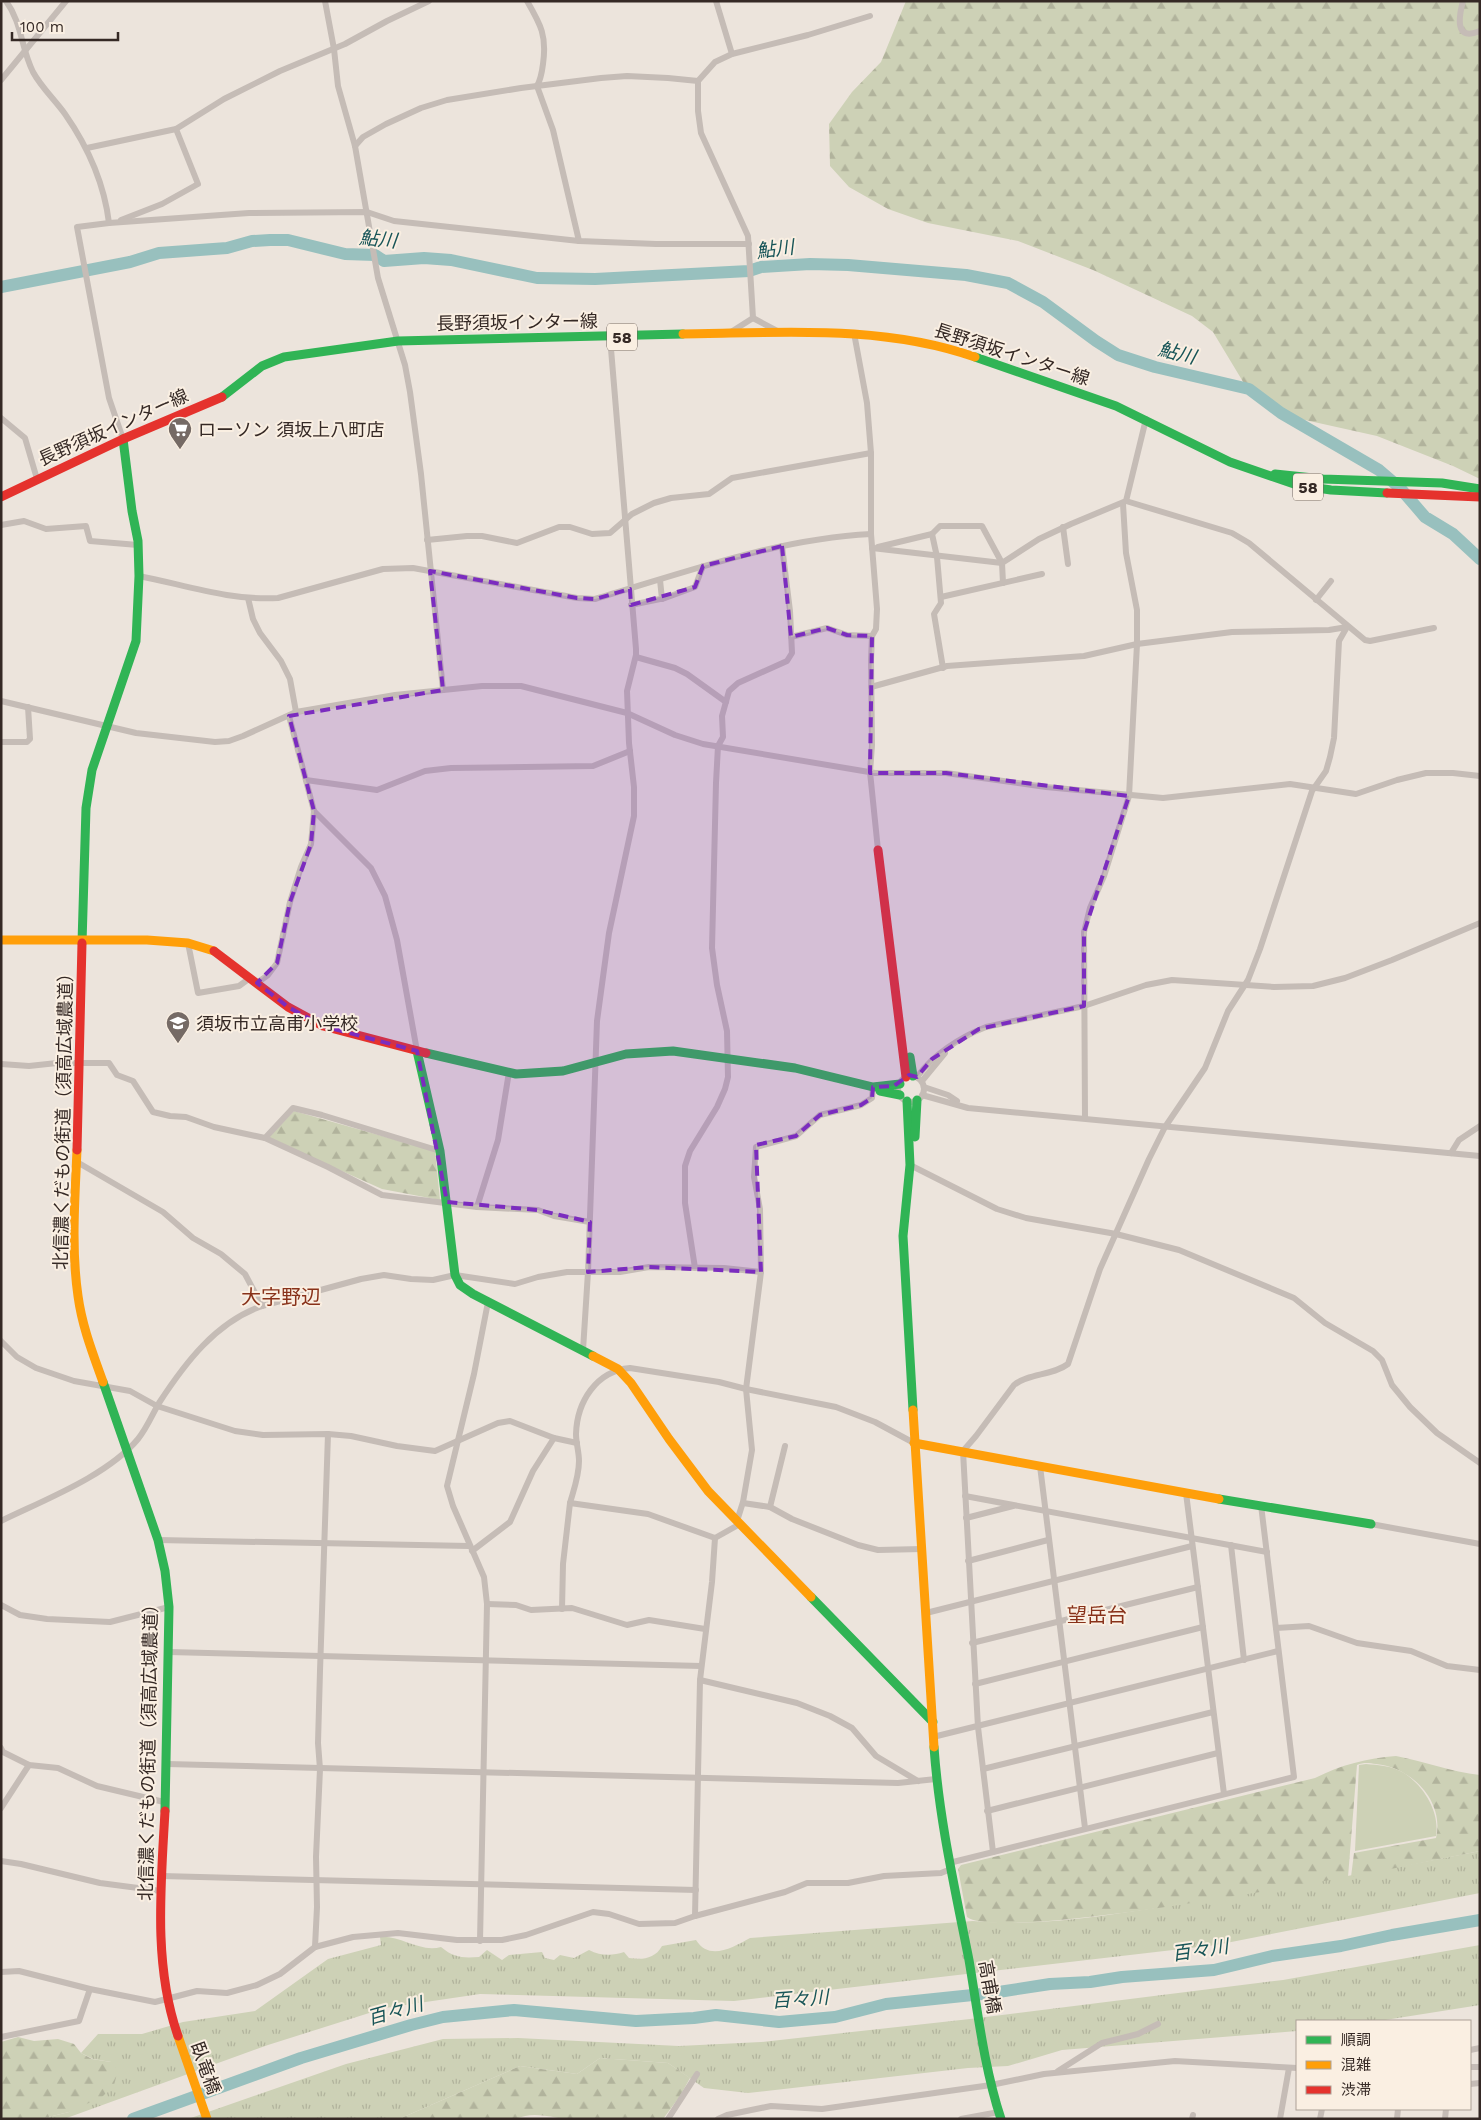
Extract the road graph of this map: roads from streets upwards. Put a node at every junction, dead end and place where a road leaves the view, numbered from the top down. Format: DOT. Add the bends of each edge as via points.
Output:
graph roads {
  1 [pos="6,1"];
  2 [pos="66,1"];
  3 [pos="324,1"];
  4 [pos="429,1"];
  5 [pos="527,1"];
  6 [pos="716,1"];
  7 [pos="1463,1"];
  8 [pos="870,16"];
  9 [pos="1480,31"];
  10 [pos="334,49"];
  11 [pos="24,52"];
  12 [pos="732,54"];
  13 [pos="1,80"];
  14 [pos="698,82"];
  15 [pos="537,86"];
  16 [pos="176,129"];
  17 [pos="355,146"];
  18 [pos="87,148"];
  19 [pos="367,215"];
  20 [pos="112,222"];
  21 [pos="579,241"];
  22 [pos="749,244"];
  23 [pos="753,316"];
  24 [pos="780,332"];
  25 [pos="854,333"];
  26 [pos="728,334"];
  27 [pos="610,337"];
  28 [pos="398,341"];
  29 [pos="1,418"];
  30 [pos="1146,419"];
  31 [pos="123,439"];
  32 [pos="871,453"];
  33 [pos="1252,470"];
  34 [pos="37,479"];
  35 [pos="1480,489"];
  36 [pos="1,497"];
  37 [pos="1480,497"];
  38 [pos="1125,502"];
  39 [pos="625,522"];
  40 [pos="1,526"];
  41 [pos="1063,527"];
  42 [pos="871,534"];
  43 [pos="932,534"];
  44 [pos="428,540"];
  45 [pos="138,545"];
  46 [pos="782,546"];
  47 [pos="872,548"];
  48 [pos="937,556"];
  49 [pos="1002,563"];
  50 [pos="1068,564"];
  51 [pos="703,566"];
  52 [pos="430,571"];
  53 [pos="1042,574"];
  54 [pos="139,576"];
  55 [pos="660,580"];
  56 [pos="1331,581"];
  57 [pos="1003,582"];
  58 [pos="630,589"];
  59 [pos="941,597"];
  60 [pos="248,598"];
  61 [pos="662,599"];
  62 [pos="1316,600"];
  63 [pos="631,605"];
  64 [pos="1347,627"];
  65 [pos="1434,628"];
  66 [pos="872,636"];
  67 [pos="791,637"];
  68 [pos="1137,644"];
  69 [pos="636,657"];
  70 [pos="943,668"];
  71 [pos="871,687"];
  72 [pos="443,690"];
  73 [pos="1,701"];
  74 [pos="726,702"];
  75 [pos="28,707"];
  76 [pos="296,712"];
  77 [pos="627,713"];
  78 [pos="289,716"];
  79 [pos="107,726"];
  80 [pos="1,742"];
  81 [pos="718,746"];
  82 [pos="630,751"];
  83 [pos="870,772"];
  84 [pos="1480,776"];
  85 [pos="306,780"];
  86 [pos="1314,787"];
  87 [pos="1129,796"];
  88 [pos="314,811"];
  89 [pos="878,850"];
  90 [pos="1480,923"];
  91 [pos="1,940"];
  92 [pos="84,940"];
  93 [pos="188,943"];
  94 [pos="254,980"];
  95 [pos="1243,985"];
  96 [pos="1084,1006"];
  97 [pos="417,1051"];
  98 [pos="728,1058"];
  99 [pos="595,1063"];
  100 [pos="1,1064"];
  101 [pos="80,1064"];
  102 [pos="509,1072"];
  103 [pos="914,1081"];
  104 [pos="874,1087"];
  105 [pos="904,1098"];
  106 [pos="920,1098"];
  107 [pos="968,1108"];
  108 [pos="1085,1118"];
  109 [pos="1480,1126"];
  110 [pos="1165,1127"];
  111 [pos="265,1138"];
  112 [pos="440,1151"];
  113 [pos="1451,1153"];
  114 [pos="1480,1156"];
  115 [pos="77,1162"];
  116 [pos="910,1165"];
  117 [pos="447,1202"];
  118 [pos="477,1207"];
  119 [pos="590,1222"];
  120 [pos="1116,1234"];
  121 [pos="696,1268"];
  122 [pos="588,1272"];
  123 [pos="761,1272"];
  124 [pos="456,1275"];
  125 [pos="488,1302"];
  126 [pos="262,1306"];
  127 [pos="1,1341"];
  128 [pos="583,1350"];
  129 [pos="618,1369"];
  130 [pos="104,1386"];
  131 [pos="746,1389"];
  132 [pos="157,1406"];
  133 [pos="328,1434"];
  134 [pos="554,1438"];
  135 [pos="459,1441"];
  136 [pos="577,1443"];
  137 [pos="914,1443"];
  138 [pos="785,1446"];
  139 [pos="127,1450"];
  140 [pos="963,1451"];
  141 [pos="1480,1462"];
  142 [pos="1040,1466"];
  143 [pos="1186,1493"];
  144 [pos="965,1496"];
  145 [pos="570,1503"];
  146 [pos="743,1504"];
  147 [pos="1016,1505"];
  148 [pos="1261,1506"];
  149 [pos="770,1507"];
  150 [pos="1046,1511"];
  151 [pos="966,1518"];
  152 [pos="1,1521"];
  153 [pos="738,1522"];
  154 [pos="1371,1524"];
  155 [pos="715,1538"];
  156 [pos="1192,1538"];
  157 [pos="158,1540"];
  158 [pos="1048,1540"];
  159 [pos="325,1544"];
  160 [pos="1480,1544"];
  161 [pos="1231,1545"];
  162 [pos="1192,1546"];
  163 [pos="470,1548"];
  164 [pos="922,1548"];
  165 [pos="1267,1552"];
  166 [pos="968,1561"];
  167 [pos="1054,1581"];
  168 [pos="1198,1587"];
  169 [pos="970,1602"];
  170 [pos="487,1604"];
  171 [pos="1,1605"];
  172 [pos="169,1607"];
  173 [pos="562,1608"];
  174 [pos="926,1613"];
  175 [pos="1060,1621"];
  176 [pos="1203,1627"];
  177 [pos="1276,1628"];
  178 [pos="705,1629"];
  179 [pos="972,1643"];
  180 [pos="169,1652"];
  181 [pos="1278,1652"];
  182 [pos="320,1655"];
  183 [pos="486,1660"];
  184 [pos="1244,1660"];
  185 [pos="1066,1661"];
  186 [pos="701,1666"];
  187 [pos="1208,1669"];
  188 [pos="1480,1670"];
  189 [pos="700,1680"];
  190 [pos="975,1684"];
  191 [pos="1070,1704"];
  192 [pos="1213,1712"];
  193 [pos="932,1722"];
  194 [pos="978,1727"];
  195 [pos="933,1737"];
  196 [pos="1075,1745"];
  197 [pos="1,1748"];
  198 [pos="1218,1753"];
  199 [pos="167,1764"];
  200 [pos="28,1765"];
  201 [pos="320,1769"];
  202 [pos="983,1769"];
  203 [pos="483,1772"];
  204 [pos="698,1778"];
  205 [pos="936,1779"];
  206 [pos="918,1781"];
  207 [pos="1081,1786"];
  208 [pos="1224,1794"];
  209 [pos="164,1802"];
  210 [pos="1,1808"];
  211 [pos="987,1811"];
  212 [pos="1085,1828"];
  213 [pos="993,1852"];
  214 [pos="1,1861"];
  215 [pos="950,1866"];
  216 [pos="162,1876"];
  217 [pos="316,1880"];
  218 [pos="481,1883"];
  219 [pos="696,1890"];
  220 [pos="161,1891"];
  221 [pos="696,1916"];
  222 [pos="480,1941"];
  223 [pos="314,1947"];
  224 [pos="1,1972"];
  225 [pos="90,1989"];
  226 [pos="167,1999"];
  227 [pos="1158,2024"];
  228 [pos="174,2028"];
  229 [pos="1,2037"];
  230 [pos="1289,2068"];
  231 [pos="1296,2068"];
  232 [pos="1054,2073"];
  233 [pos="697,2074"];
  234 [pos="991,2085"];
  235 [pos="1000,2115"];
  236 [pos="207,2119"];
  237 [pos="668,2119"];
  238 [pos="718,2119"];
  239 [pos="961,2119"];
  240 [pos="1280,2119"];
  1 -- 11 [label="street" via="20,27"];
  2 -- 11 [label="street"];
  3 -- 10 [label="street"];
  4 -- 10 [label="street"];
  5 -- 15 [label="street" via="545,38 541,80"];
  6 -- 12 [label="street"];
  7 -- 9 [label="street" via="1458,22 1462,30 1468,33"];
  8 -- 12 [label="street"];
  10 -- 16 [label="street" via="232,95"];
  10 -- 17 [label="street" via="338,86"];
  11 -- 13 [label="street"];
  11 -- 18 [label="street" via="34,73"];
  12 -- 14 [label="street" via="715,62"];
  14 -- 15 [label="street" via="627,76"];
  14 -- 22 [label="street" via="701,133"];
  15 -- 17 [label="street" via="456,98 421,108 363,137"];
  15 -- 21 [label="street" via="555,138"];
  16 -- 18 [label="street"];
  16 -- 20 [label="street" via="198,184 162,204"];
  17 -- 19 [label="street"];
  18 -- 20 [label="street"];
  19 -- 20 [label="street" via="249,213"];
  19 -- 21 [label="street" via="394,221"];
  19 -- 28 [label="street" via="378,278"];
  20 -- 31 [label="street" via="77,227 77,236 108,398"];
  21 -- 22 [label="street"];
  22 -- 23 [label="street"];
  23 -- 24 [label="street"];
  23 -- 26 [label="street"];
  24 -- 25 [label="street, 長野須坂インター線 / 58"];
  24 -- 26 [label="street, 長野須坂インター線 / 58"];
  25 -- 30 [label="street, 長野須坂インター線 / 58" via="944,346"];
  25 -- 32 [label="street" via="867,403"];
  26 -- 27 [label="street, 長野須坂インター線 / 58"];
  27 -- 28 [label="street, 長野須坂インター線 / 58"];
  27 -- 39 [label="street"];
  28 -- 31 [label="street, 長野須坂インター線 / 58" via="284,357 262,366 222,397"];
  28 -- 44 [label="street" via="410,392"];
  29 -- 34 [label="street" via="25,438"];
  30 -- 33 [label="street, 長野須坂インター線 / 58"];
  30 -- 38 [label="street"];
  31 -- 34 [label="street, 長野須坂インター線 / 58"];
  31 -- 45 [label="street, 北信濃くだもの街道（須高広域農道）"];
  32 -- 39 [label="street" via="732,478 709,494 654,503 632,514"];
  32 -- 42 [label="street"];
  33 -- 35 [label="street, 長野須坂インター線 / 58" via="1317,479 1464,484"];
  33 -- 37 [label="street, 長野須坂インター線 / 58" via="1297,485 1331,490"];
  34 -- 36 [label="street, 長野須坂インター線 / 58"];
  38 -- 41 [label="street"];
  38 -- 62 [label="street" via="1232,533 1249,543"];
  38 -- 68 [label="street" via="1126,553 1137,610"];
  39 -- 44 [label="street" via="610,533 592,534 559,527 517,543 482,536"];
  39 -- 58 [label="street"];
  40 -- 45 [label="street" via="24,521 46,529 86,526 90,541"];
  41 -- 49 [label="street"];
  41 -- 50 [label="street"];
  42 -- 46 [label="street" via="833,536"];
  42 -- 47 [label="street"];
  43 -- 47 [label="street"];
  43 -- 48 [label="street"];
  43 -- 49 [label="street" via="940,526 982,526"];
  44 -- 52 [label="street"];
  45 -- 54 [label="street, 北信濃くだもの街道（須高広域農道）"];
  46 -- 51 [label="street"];
  46 -- 67 [label="street"];
  47 -- 48 [label="street"];
  47 -- 66 [label="street" via="877,609 876,629"];
  48 -- 49 [label="street"];
  48 -- 59 [label="street"];
  49 -- 57 [label="street"];
  51 -- 55 [label="street"];
  51 -- 61 [label="street" via="695,587"];
  52 -- 58 [label="street" via="577,598 595,599"];
  52 -- 60 [label="street" via="383,569 278,598"];
  52 -- 72 [label="street"];
  53 -- 57 [label="street"];
  54 -- 60 [label="street"];
  54 -- 79 [label="street, 北信濃くだもの街道（須高広域農道）" via="136,641"];
  55 -- 58 [label="street"];
  55 -- 61 [label="street"];
  56 -- 62 [label="street"];
  57 -- 59 [label="street"];
  58 -- 63 [label="street"];
  59 -- 70 [label="street" via="934,614"];
  60 -- 76 [label="street" via="260,633 290,679"];
  61 -- 63 [label="street"];
  62 -- 64 [label="street"];
  63 -- 69 [label="street"];
  64 -- 65 [label="street" via="1370,641"];
  64 -- 68 [label="street" via="1232,632"];
  64 -- 86 [label="street" via="1339,641 1334,738 1326,771"];
  66 -- 67 [label="street" via="846,635 827,628"];
  66 -- 71 [label="street"];
  67 -- 74 [label="street" via="792,653 787,661 738,683 729,691"];
  68 -- 70 [label="street" via="1084,656"];
  68 -- 87 [label="street"];
  69 -- 74 [label="street" via="687,674"];
  69 -- 77 [label="street" via="627,691"];
  70 -- 71 [label="street"];
  71 -- 83 [label="street"];
  72 -- 76 [label="street"];
  72 -- 77 [label="street" via="521,686"];
  73 -- 75 [label="street"];
  74 -- 81 [label="street" via="722,716 723,737"];
  75 -- 79 [label="street"];
  75 -- 80 [label="street" via="30,739 27,742"];
  76 -- 78 [label="street"];
  77 -- 81 [label="street" via="675,735"];
  77 -- 82 [label="street"];
  78 -- 79 [label="street" via="236,738 215,742 136,733"];
  78 -- 85 [label="street"];
  79 -- 92 [label="street, 北信濃くだもの街道（須高広域農道）" via="92,770 86,808"];
  81 -- 83 [label="street"];
  81 -- 98 [label="street" via="712,948 716,985 727,1031"];
  82 -- 85 [label="street" via="593,766 425,771 377,790"];
  82 -- 99 [label="street" via="634,816 609,933"];
  83 -- 87 [label="street" via="946,773"];
  83 -- 89 [label="street"];
  84 -- 86 [label="street" via="1426,773 1356,794"];
  85 -- 88 [label="street"];
  86 -- 87 [label="street" via="1290,784 1163,798"];
  86 -- 95 [label="street" via="1273,915 1248,980"];
  87 -- 96 [label="street" via="1084,932"];
  88 -- 94 [label="street" via="311,844 290,902 277,963 268,976"];
  88 -- 97 [label="street" via="371,868 385,896"];
  89 -- 103 [label="street" via="900,1026"];
  90 -- 95 [label="street" via="1346,978 1313,986"];
  91 -- 92 [label="street"];
  92 -- 93 [label="street"];
  92 -- 101 [label="street, 北信濃くだもの街道（須高広域農道）"];
  93 -- 94 [label="street" via="214,951"];
  93 -- 94 [label="street" via="198,993"];
  94 -- 97 [label="street" via="288,1007 323,1026"];
  95 -- 96 [label="street" via="1172,980 1146,985"];
  95 -- 110 [label="street" via="1228,1011 1205,1068"];
  96 -- 103 [label="street" via="986,1026 932,1059"];
  96 -- 108 [label="street"];
  97 -- 102 [label="street"];
  97 -- 112 [label="street"];
  98 -- 99 [label="street" via="650,1051"];
  98 -- 104 [label="street" via="837,1077"];
  98 -- 121 [label="street" via="725,1089 685,1166 685,1203"];
  99 -- 102 [label="street" via="563,1071"];
  99 -- 119 [label="street"];
  100 -- 101 [label="street"];
  101 -- 111 [label="street" via="109,1063 117,1075 133,1081 153,1112 186,1117"];
  101 -- 115 [label="street, 北信濃くだもの街道（須高広域農道）"];
  102 -- 118 [label="street" via="498,1140"];
  103 -- 104 [label="street"];
  103 -- 105 [label="street"];
  103 -- 106 [label="street"];
  103 -- 107 [label="street"];
  104 -- 105 [label="street"];
  104 -- 123 [label="street" via="872,1098 860,1105 820,1115 796,1136 756,1147 754,1178 760,1209"];
  105 -- 106 [label="street"];
  105 -- 116 [label="street"];
  106 -- 107 [label="street"];
  106 -- 116 [label="street"];
  107 -- 108 [label="street"];
  108 -- 110 [label="street"];
  109 -- 113 [label="street" via="1459,1140"];
  110 -- 113 [label="street"];
  110 -- 120 [label="street"];
  111 -- 112 [label="street" via="294,1108"];
  111 -- 117 [label="street" via="382,1195"];
  112 -- 117 [label="street"];
  113 -- 114 [label="street"];
  115 -- 126 [label="street" via="150,1203 193,1238 221,1254 245,1274"];
  115 -- 130 [label="street, 北信濃くだもの街道（須高広域農道）" via="74,1254 78,1298"];
  116 -- 120 [label="street" via="1004,1211"];
  116 -- 137 [label="street, 高甫橋" via="903,1236"];
  117 -- 118 [label="street"];
  117 -- 124 [label="street"];
  118 -- 119 [label="street" via="538,1210"];
  119 -- 122 [label="street"];
  120 -- 140 [label="street" via="1100,1269 1068,1364 1062,1369 1021,1380"];
  120 -- 141 [label="street" via="1178,1250 1294,1298 1325,1323 1373,1351 1382,1360 1392,1385 1410,1407 1437,1433"];
  121 -- 122 [label="street" via="649,1267 620,1272"];
  121 -- 123 [label="street"];
  122 -- 124 [label="street" via="548,1275 516,1284"];
  122 -- 128 [label="street"];
  123 -- 131 [label="street"];
  124 -- 125 [label="street" via="460,1285"];
  124 -- 126 [label="street" via="433,1280 384,1275"];
  125 -- 128 [label="street"];
  125 -- 135 [label="street"];
  126 -- 132 [label="street" via="220,1330 178,1374"];
  127 -- 130 [label="street" via="17,1357 36,1368 74,1381"];
  128 -- 129 [label="street"];
  129 -- 131 [label="street" via="630,1368 720,1382"];
  129 -- 136 [label="street" via="589,1391 578,1415"];
  129 -- 153 [label="street" via="692,1471"];
  130 -- 132 [label="street" via="130,1391"];
  130 -- 139 [label="street, 北信濃くだもの街道（須高広域農道）"];
  131 -- 137 [label="street" via="836,1407 875,1422"];
  131 -- 146 [label="street" via="752,1450"];
  132 -- 133 [label="street" via="235,1431 263,1435"];
  132 -- 139 [label="street" via="150,1423"];
  133 -- 135 [label="street" via="435,1451"];
  133 -- 159 [label="street"];
  134 -- 135 [label="street" via="510,1421 498,1423"];
  134 -- 136 [label="street"];
  134 -- 163 [label="street" via="533,1471 510,1522"];
  135 -- 163 [label="street" via="447,1486"];
  136 -- 145 [label="street" via="578,1474"];
  137 -- 140 [label="street"];
  137 -- 164 [label="street, 高甫橋"];
  138 -- 149 [label="street"];
  139 -- 152 [label="street" via="112,1464 88,1478"];
  139 -- 157 [label="street, 北信濃くだもの街道（須高広域農道）"];
  140 -- 142 [label="street"];
  140 -- 144 [label="street"];
  142 -- 143 [label="street"];
  142 -- 150 [label="street"];
  143 -- 148 [label="street"];
  143 -- 156 [label="street"];
  144 -- 147 [label="street"];
  144 -- 151 [label="street"];
  145 -- 155 [label="street" via="648,1514"];
  145 -- 173 [label="street"];
  146 -- 149 [label="street"];
  146 -- 153 [label="street"];
  147 -- 150 [label="street"];
  147 -- 151 [label="street"];
  148 -- 154 [label="street"];
  148 -- 165 [label="street"];
  149 -- 164 [label="street" via="792,1519 878,1550"];
  150 -- 156 [label="street"];
  150 -- 158 [label="street"];
  151 -- 166 [label="street"];
  153 -- 155 [label="street"];
  153 -- 193 [label="street"];
  154 -- 160 [label="street"];
  155 -- 178 [label="street"];
  156 -- 161 [label="street"];
  156 -- 162 [label="street"];
  157 -- 159 [label="street"];
  157 -- 172 [label="street, 北信濃くだもの街道（須高広域農道）"];
  158 -- 166 [label="street"];
  158 -- 167 [label="street"];
  159 -- 163 [label="street"];
  159 -- 182 [label="street"];
  161 -- 165 [label="street"];
  161 -- 184 [label="street"];
  162 -- 167 [label="street"];
  162 -- 168 [label="street"];
  163 -- 170 [label="street" via="484,1577"];
  164 -- 174 [label="street, 高甫橋"];
  165 -- 177 [label="street"];
  166 -- 169 [label="street"];
  167 -- 169 [label="street"];
  167 -- 175 [label="street"];
  168 -- 175 [label="street"];
  168 -- 176 [label="street"];
  169 -- 174 [label="street"];
  169 -- 179 [label="street"];
  170 -- 173 [label="street" via="516,1605 531,1610"];
  170 -- 183 [label="street"];
  171 -- 172 [label="street" via="20,1615 110,1622"];
  172 -- 180 [label="street, 北信濃くだもの街道（須高広域農道）"];
  173 -- 178 [label="street" via="572,1608 627,1625 649,1620"];
  174 -- 193 [label="street, 高甫橋"];
  175 -- 179 [label="street"];
  175 -- 185 [label="street"];
  176 -- 185 [label="street"];
  176 -- 187 [label="street"];
  177 -- 181 [label="street"];
  177 -- 188 [label="street" via="1309,1626 1357,1643 1411,1651 1447,1666"];
  178 -- 186 [label="street"];
  179 -- 190 [label="street"];
  180 -- 182 [label="street"];
  180 -- 199 [label="street, 北信濃くだもの街道（須高広域農道）"];
  181 -- 184 [label="street"];
  181 -- 208 [label="street" via="1294,1777"];
  182 -- 183 [label="street"];
  182 -- 201 [label="street"];
  183 -- 186 [label="street"];
  183 -- 203 [label="street"];
  184 -- 187 [label="street"];
  185 -- 190 [label="street"];
  185 -- 191 [label="street"];
  186 -- 189 [label="street"];
  187 -- 191 [label="street"];
  187 -- 192 [label="street"];
  189 -- 204 [label="street"];
  189 -- 206 [label="street" via="797,1703 830,1716 852,1728 876,1756"];
  190 -- 194 [label="street"];
  191 -- 194 [label="street"];
  191 -- 196 [label="street"];
  192 -- 196 [label="street"];
  192 -- 198 [label="street"];
  193 -- 195 [label="street, 高甫橋"];
  194 -- 195 [label="street"];
  194 -- 202 [label="street"];
  195 -- 205 [label="street, 高甫橋"];
  196 -- 202 [label="street"];
  196 -- 207 [label="street"];
  197 -- 200 [label="street"];
  198 -- 207 [label="street"];
  198 -- 208 [label="street"];
  199 -- 201 [label="street"];
  199 -- 209 [label="street, 北信濃くだもの街道（須高広域農道）"];
  200 -- 209 [label="street" via="58,1768 97,1786"];
  200 -- 210 [label="street"];
  201 -- 203 [label="street"];
  201 -- 217 [label="street"];
  202 -- 211 [label="street"];
  203 -- 204 [label="street"];
  203 -- 218 [label="street"];
  204 -- 206 [label="street"];
  204 -- 219 [label="street"];
  205 -- 206 [label="street"];
  205 -- 215 [label="street, 高甫橋"];
  207 -- 211 [label="street"];
  207 -- 212 [label="street"];
  208 -- 212 [label="street"];
  209 -- 216 [label="street, 北信濃くだもの街道（須高広域農道）"];
  211 -- 213 [label="street"];
  212 -- 213 [label="street"];
  213 -- 215 [label="street"];
  214 -- 220 [label="street" via="100,1883"];
  215 -- 221 [label="street" via="941,1873 884,1876 848,1883 807,1883"];
  215 -- 234 [label="street, 高甫橋"];
  216 -- 217 [label="street"];
  216 -- 220 [label="street, 北信濃くだもの街道（須高広域農道）"];
  217 -- 218 [label="street"];
  217 -- 223 [label="street" via="318,1907"];
  218 -- 219 [label="street"];
  218 -- 222 [label="street"];
  219 -- 221 [label="street"];
  220 -- 226 [label="street, 北信濃くだもの街道（須高広域農道）" via="163,1973"];
  221 -- 222 [label="street" via="675,1923 639,1924 593,1912 526,1935"];
  222 -- 223 [label="street" via="398,1933 353,1936"];
  223 -- 226 [label="street" via="280,1974 257,1985 226,1993 197,1991"];
  224 -- 225 [label="street" via="19,1971"];
  225 -- 226 [label="street" via="155,2002"];
  225 -- 229 [label="street" via="79,2021"];
  226 -- 228 [label="street, 北信濃くだもの街道（須高広域農道）"];
  227 -- 232 [label="street" via="1138,2034 1102,2043"];
  228 -- 236 [label="street, 臥竜橋"];
  230 -- 231 [label="street"];
  230 -- 232 [label="street" via="1175,2061"];
  230 -- 240 [label="street"];
  232 -- 234 [label="street"];
  233 -- 237 [label="street"];
  234 -- 235 [label="street, 高甫橋"];
  234 -- 238 [label="street" via="822,2109 771,2106 727,2114"];
  235 -- 239 [label="street"];
}
